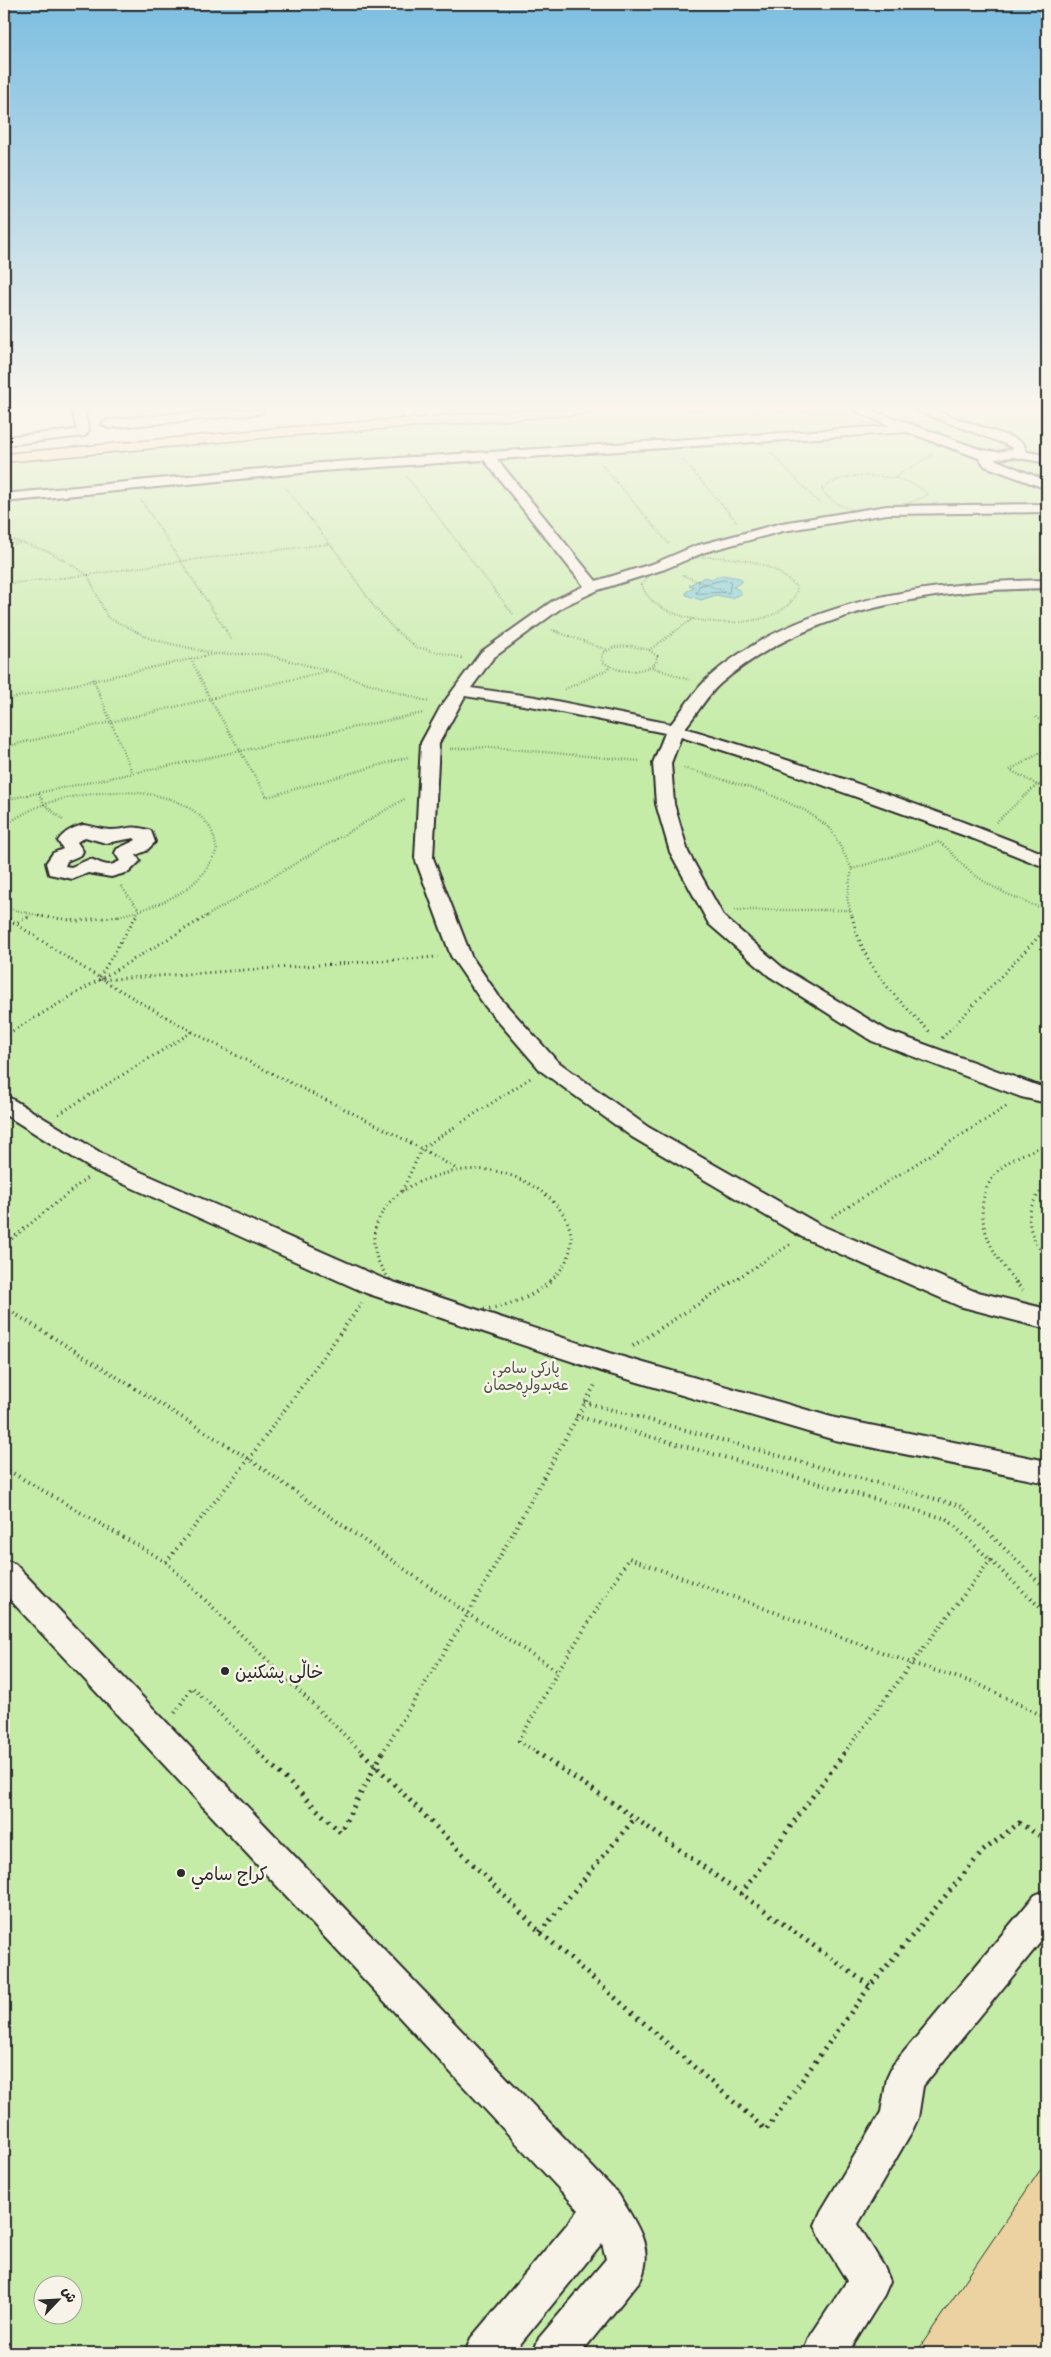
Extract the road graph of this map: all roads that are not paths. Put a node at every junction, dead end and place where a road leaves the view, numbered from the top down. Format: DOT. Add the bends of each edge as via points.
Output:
graph roads {
  1 [pos="539,520"];
  2 [pos="822,520"];
  3 [pos="1047,584"];
  4 [pos="593,587"];
  5 [pos="461,691"];
  6 [pos="675,730"];
  7 [pos="78,832"];
  8 [pos="1047,862"];
  9 [pos="1047,1096"];
  10 [pos="4,1104"];
  11 [pos="1047,1319"];
  12 [pos="1047,1472"];
  13 [pos="4,1572"];
  14 [pos="1047,1907"];
  15 [pos="605,2209"];
  16 [pos="486,2353"];
  17 [pos="554,2353"];
  18 [pos="824,2353"];
  1 -- 4 [label="street"];
  2 -- 4 [label="street" via="782,527 700,549 660,566"];
  3 -- 6 [label="street" via="958,589 889,600 822,619 760,647 709,687"];
  4 -- 5 [label="street" via="559,603 487,655"];
  5 -- 6 [label="street" via="536,702"];
  5 -- 11 [label="street" via="430,743 424,858 461,956 492,1002 549,1066 640,1132 811,1231 968,1299"];
  6 -- 8 [label="street" via="756,755"];
  6 -- 9 [label="street" via="662,763 665,804 679,852 716,920 776,972 880,1036"];
  7 -- 7 [label="street" via="67,841 74,851 60,857 55,863 56,870 73,873 90,865 110,872 124,868 131,861 124,853 146,842 144,835 136,831 106,838 101,833"];
  10 -- 12 [label="street" via="103,1165 375,1286 607,1363 835,1429"];
  13 -- 15 [label="street"];
  14 -- 18 [label="street" via="906,2078 899,2118 835,2225 870,2281"];
  15 -- 16 [label="street"];
  15 -- 17 [label="street" via="624,2242 627,2265"];
}
